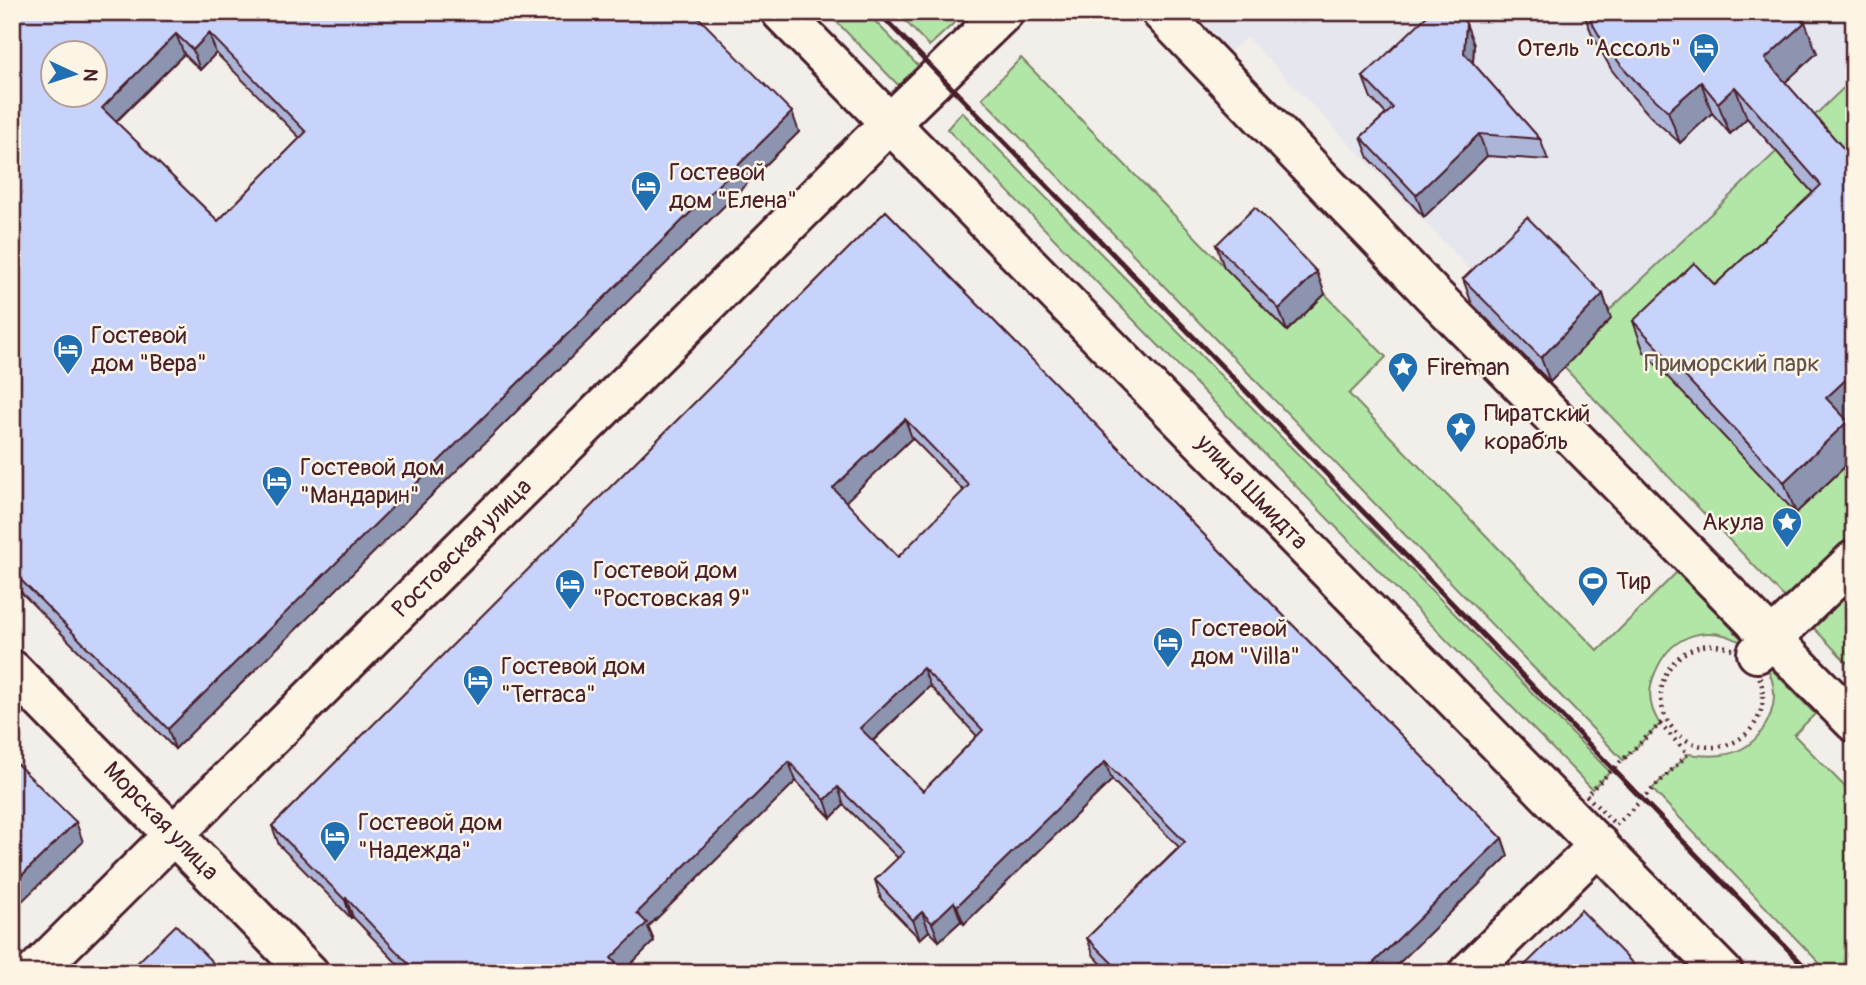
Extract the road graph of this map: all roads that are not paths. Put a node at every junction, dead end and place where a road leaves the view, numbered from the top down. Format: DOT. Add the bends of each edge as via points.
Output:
graph roads {
  1 [pos="781,12"];
  2 [pos="1004,12"];
  3 [pos="1161,12"];
  4 [pos="890,123"];
  5 [pos="1854,559"];
  6 [pos="1752,646"];
  7 [pos="12,670"];
  8 [pos="1854,722"];
  9 [pos="174,835"];
  10 [pos="1599,845"];
  11 [pos="34,973"];
  12 [pos="309,973"];
  13 [pos="1468,973"];
  14 [pos="1723,973"];
  1 -- 4 [label="street, улица Шмидта"];
  2 -- 4 [label="street, Ростовская улица"];
  3 -- 6 [label="street" via="1432,294"];
  4 -- 9 [label="street, Ростовская улица"];
  4 -- 10 [label="street, улица Шмидта"];
  5 -- 6 [label="street"];
  6 -- 8 [label="street"];
  7 -- 9 [label="street, Морская улица"];
  9 -- 11 [label="street, Ростовская улица"];
  9 -- 12 [label="street, Морская улица"];
  10 -- 13 [label="street"];
  10 -- 14 [label="street, улица Шмидта"];
}
